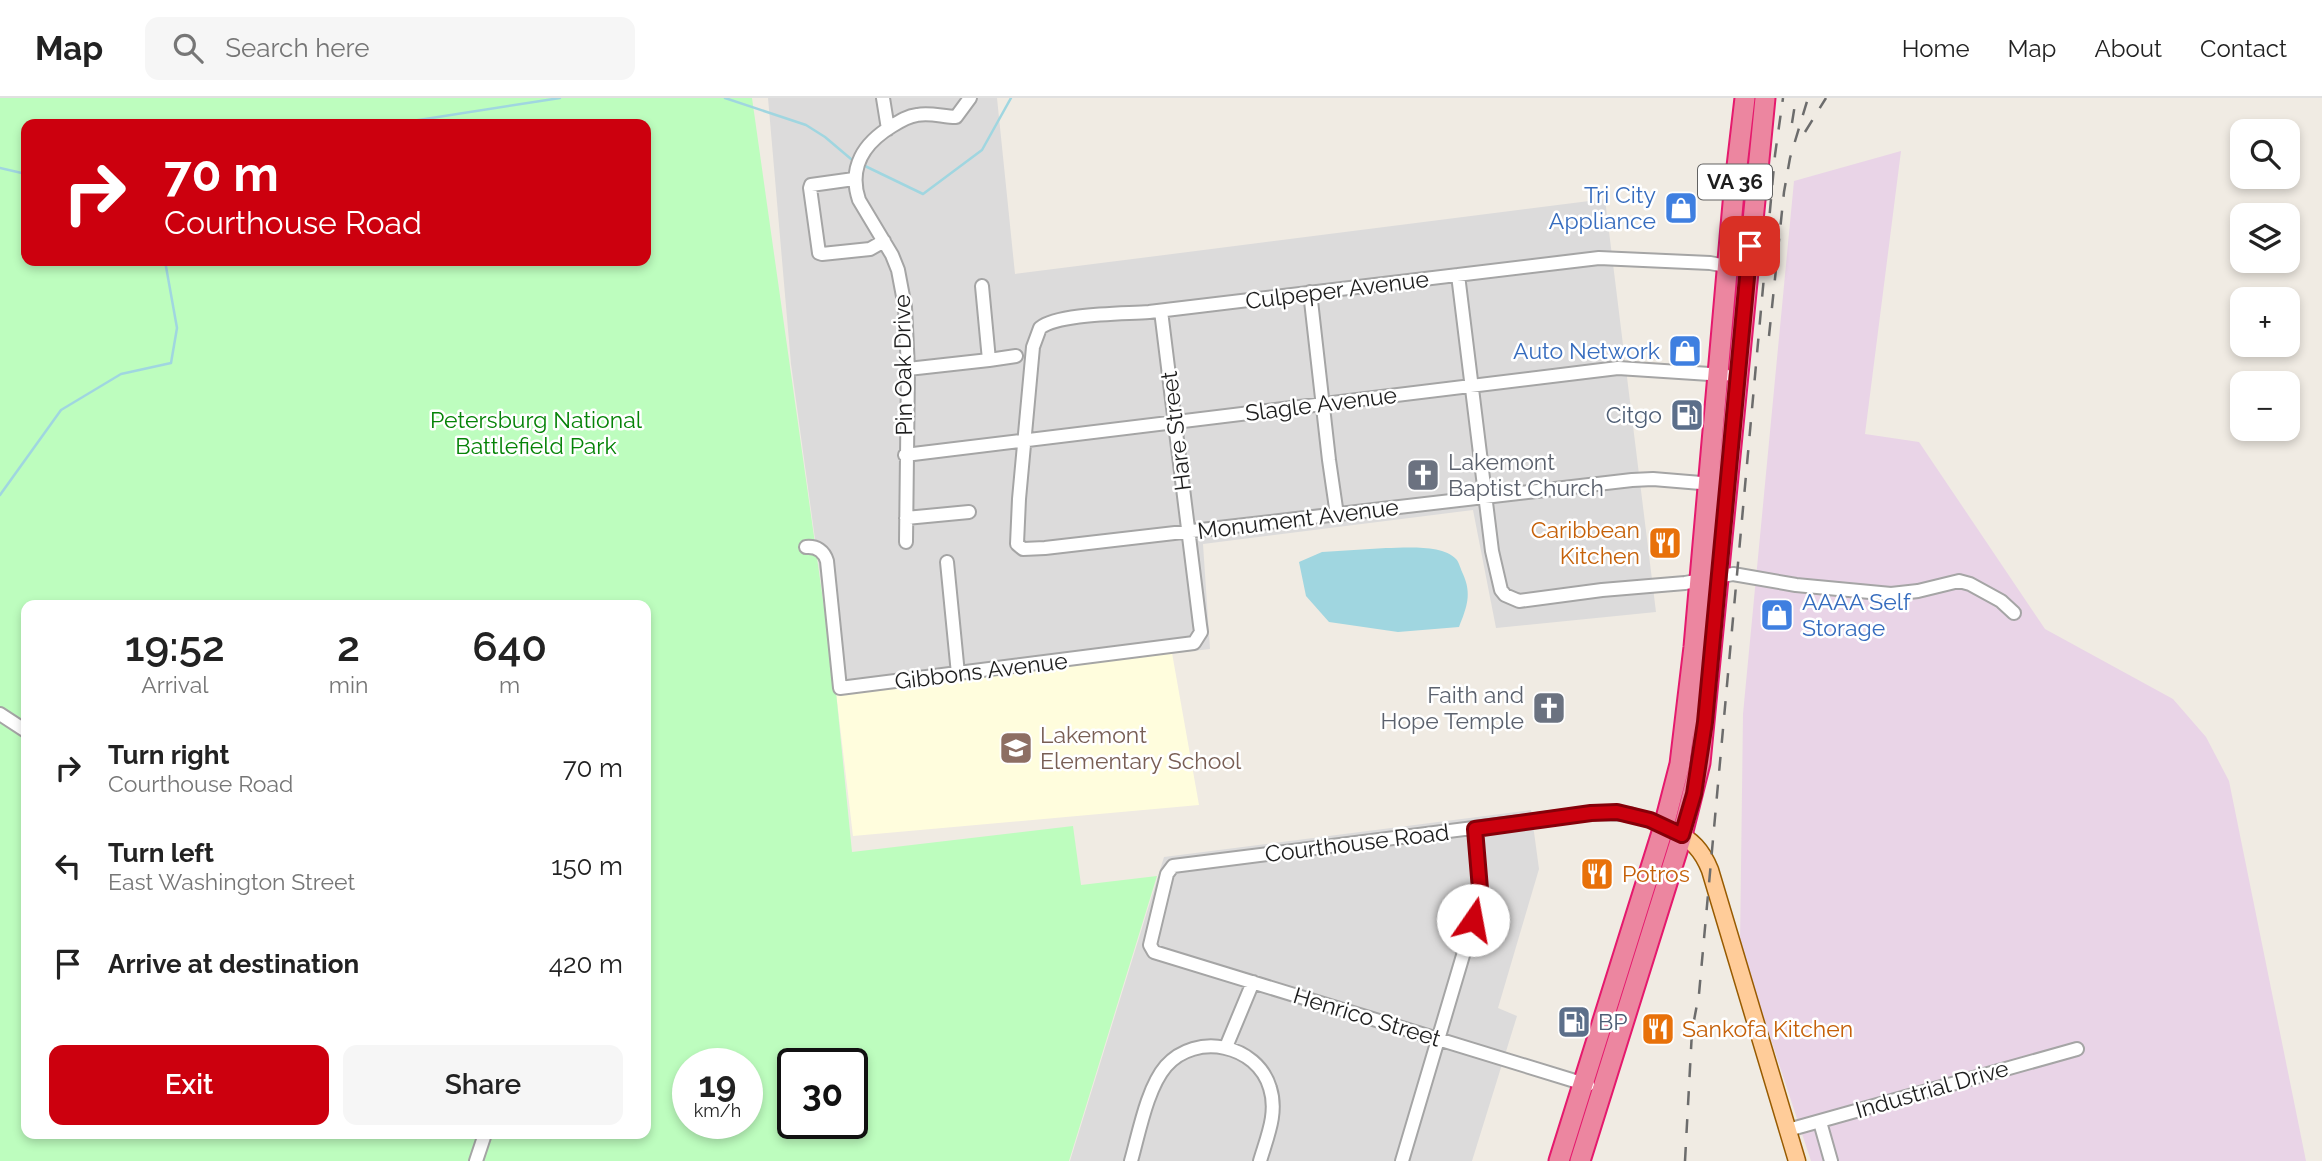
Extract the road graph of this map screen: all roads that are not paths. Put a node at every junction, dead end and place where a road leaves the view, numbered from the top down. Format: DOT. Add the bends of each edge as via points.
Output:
graph roads {
  1 [pos="883,98"];
  2 [pos="970,98"];
  3 [pos="1745,98"];
  4 [pos="1765,98"];
  5 [pos="888,128"];
  6 [pos="855,180"];
  7 [pos="884,241"];
  8 [pos="1727,265"];
  9 [pos="1748,270"];
  10 [pos="1458,275"];
  11 [pos="982,286"];
  12 [pos="1310,292"];
  13 [pos="1161,311"];
  14 [pos="1016,356"];
  15 [pos="989,360"];
  16 [pos="908,369"];
  17 [pos="1718,375"];
  18 [pos="1738,376"];
  19 [pos="1471,386"];
  20 [pos="1323,403"];
  21 [pos="1175,421"];
  22 [pos="1025,439"];
  23 [pos="905,455"];
  24 [pos="1718,484"];
  25 [pos="1484,497"];
  26 [pos="969,512"];
  27 [pos="1337,515"];
  28 [pos="905,518"];
  29 [pos="1189,532"];
  30 [pos="906,542"];
  31 [pos="806,547"];
  32 [pos="947,562"];
  33 [pos="1709,578"];
  34 [pos="2014,613"];
  35 [pos="1122,653"];
  36 [pos="958,674"];
  37 [pos="0,714"];
  38 [pos="21,728"];
  39 [pos="1475,829"];
  40 [pos="1673,830"];
  41 [pos="1151,949"];
  42 [pos="1253,982"];
  43 [pos="1439,1040"];
  44 [pos="1226,1047"];
  45 [pos="2077,1049"];
  46 [pos="1593,1087"];
  47 [pos="1820,1122"];
  48 [pos="1788,1130"];
  49 [pos="483,1139"];
  50 [pos="476,1161"];
  51 [pos="1131,1161"];
  52 [pos="1260,1161"];
  53 [pos="1402,1161"];
  54 [pos="1559,1161"];
  55 [pos="1580,1161"];
  56 [pos="1797,1161"];
  57 [pos="1831,1161"];
  1 -- 5 [label="street"];
  2 -- 5 [label="street" via="956,117 920,114"];
  3 -- 8 [label="highway, VA 36"];
  4 -- 9 [label="highway, VA 36"];
  5 -- 6 [label="street" via="863,152"];
  6 -- 7 [label="street, Pin Oak Drive" via="859,200"];
  6 -- 7 [label="street" via="814,183 810,188 819,253 870,249"];
  7 -- 16 [label="street, Pin Oak Drive" via="902,286"];
  8 -- 9 [label="street, Culpeper Avenue"];
  8 -- 10 [label="street, Culpeper Avenue" via="1606,257"];
  8 -- 17 [label="highway, VA 36"];
  9 -- 18 [label="highway, VA 36"];
  10 -- 12 [label="street, Culpeper Avenue"];
  10 -- 19 [label="street"];
  11 -- 15 [label="street"];
  12 -- 13 [label="street, Culpeper Avenue"];
  12 -- 20 [label="street"];
  13 -- 21 [label="street, Hare Street"];
  13 -- 22 [label="street, Culpeper Avenue" via="1073,318 1040,328 1033,347"];
  14 -- 15 [label="street"];
  15 -- 16 [label="street"];
  16 -- 23 [label="street, Pin Oak Drive"];
  17 -- 18 [label="street, Slagle Avenue"];
  17 -- 19 [label="street, Slagle Avenue" via="1628,368"];
  17 -- 24 [label="highway, VA 36"];
  18 -- 24 [label="highway, VA 36"];
  19 -- 20 [label="street, Slagle Avenue"];
  19 -- 25 [label="street"];
  20 -- 21 [label="street, Slagle Avenue"];
  20 -- 27 [label="street"];
  21 -- 22 [label="street, Slagle Avenue"];
  21 -- 29 [label="street, Hare Street"];
  22 -- 23 [label="street, Slagle Avenue"];
  22 -- 29 [label="street, Monument Avenue" via="1020,548"];
  23 -- 28 [label="street, Pin Oak Drive"];
  24 -- 25 [label="street, Monument Avenue" via="1632,480"];
  24 -- 33 [label="highway, VA 36"];
  25 -- 27 [label="street, Monument Avenue"];
  25 -- 33 [label="street" via="1501,590 1519,601"];
  26 -- 28 [label="street"];
  27 -- 29 [label="street, Monument Avenue"];
  28 -- 30 [label="street, Pin Oak Drive"];
  29 -- 35 [label="street, Hare Street" via="1201,632 1198,639 1191,644"];
  31 -- 36 [label="street, Gibbons Avenue" via="817,548 827,561 840,688"];
  32 -- 36 [label="street"];
  33 -- 34 [label="street" via="1749,576 1891,594 1959,581 2001,601"];
  33 -- 40 [label="highway, VA 36" via="1700,762"];
  35 -- 36 [label="street, Gibbons Avenue"];
  37 -- 38 [label="street"];
  39 -- 40 [label="street, Courthouse Road" via="1617,812"];
  39 -- 41 [label="street, Courthouse Road" via="1172,866"];
  39 -- 43 [label="street" via="1480,898"];
  40 -- 46 [label="highway, VA 36"];
  40 -- 48 [label="main road" via="1698,848 1710,870"];
  41 -- 42 [label="street, Henrico Street"];
  42 -- 43 [label="street, Henrico Street"];
  42 -- 44 [label="street"];
  43 -- 46 [label="street, Henrico Street"];
  43 -- 53 [label="street"];
  44 -- 51 [label="street" via="1192,1049 1164,1069"];
  44 -- 52 [label="street" via="1253,1061 1271,1089 1272,1124"];
  45 -- 47 [label="street, Industrial Drive"];
  46 -- 54 [label="highway, VA 36"];
  46 -- 55 [label="highway, VA 36"];
  47 -- 48 [label="street, Industrial Drive"];
  47 -- 57 [label="street"];
  48 -- 56 [label="main road"];
  49 -- 50 [label="street"];
}
